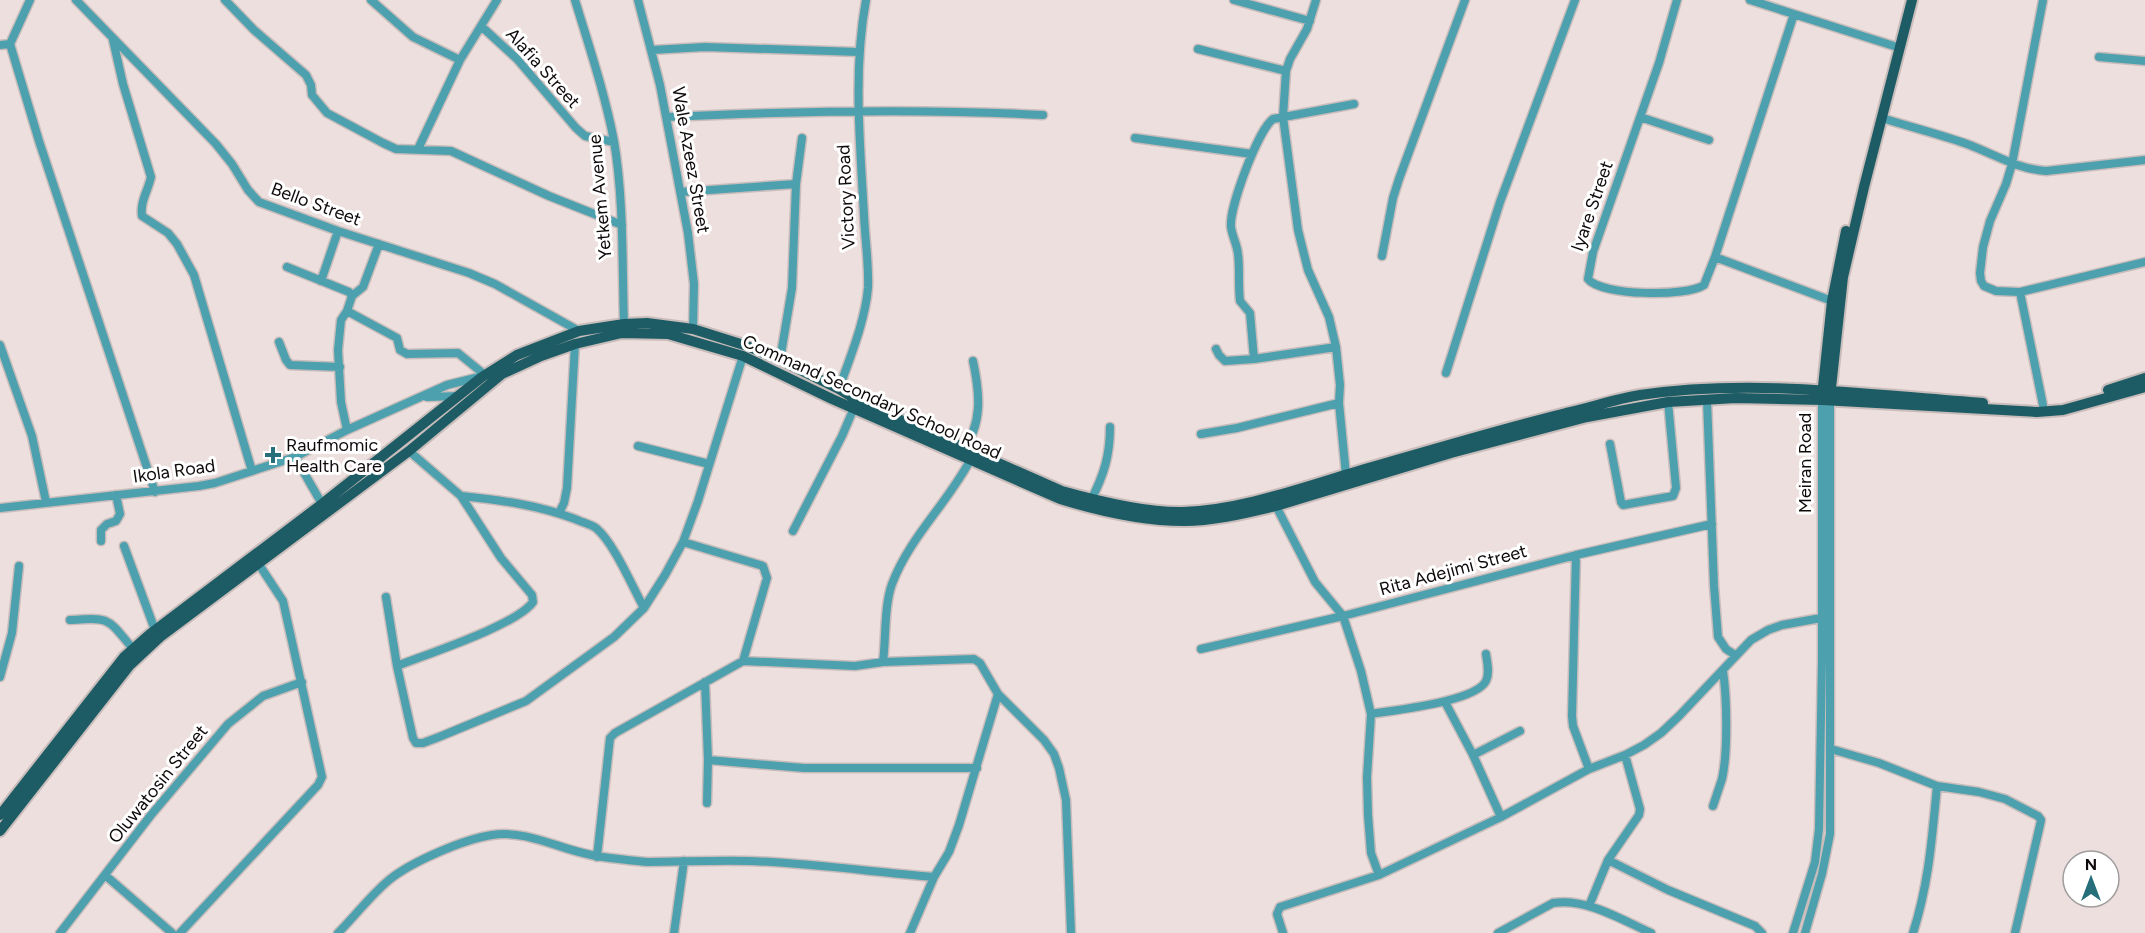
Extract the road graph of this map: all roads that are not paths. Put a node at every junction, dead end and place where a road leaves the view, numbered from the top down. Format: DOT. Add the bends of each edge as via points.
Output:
graph roads {
  1 [pos="30,0"];
  2 [pos="76,0"];
  3 [pos="225,0"];
  4 [pos="370,0"];
  5 [pos="498,0"];
  6 [pos="575,0"];
  7 [pos="638,0"];
  8 [pos="866,0"];
  9 [pos="1234,0"];
  10 [pos="1316,0"];
  11 [pos="1465,0"];
  12 [pos="1575,0"];
  13 [pos="1677,0"];
  14 [pos="1750,0"];
  15 [pos="1905,0"];
  16 [pos="1912,0"];
  17 [pos="2043,0"];
  18 [pos="1782,5"];
  19 [pos="1794,14"];
  20 [pos="1310,21"];
  21 [pos="481,26"];
  22 [pos="113,40"];
  23 [pos="10,44"];
  24 [pos="0,45"];
  25 [pos="1894,46"];
  26 [pos="1198,49"];
  27 [pos="652,50"];
  28 [pos="859,52"];
  29 [pos="2100,57"];
  30 [pos="460,60"];
  31 [pos="2145,61"];
  32 [pos="1286,71"];
  33 [pos="1354,104"];
  34 [pos="859,110"];
  35 [pos="1043,115"];
  36 [pos="666,117"];
  37 [pos="1283,117"];
  38 [pos="1640,117"];
  39 [pos="1882,118"];
  40 [pos="802,138"];
  41 [pos="1135,138"];
  42 [pos="1709,140"];
  43 [pos="614,142"];
  44 [pos="418,149"];
  45 [pos="1252,154"];
  46 [pos="2145,160"];
  47 [pos="2012,164"];
  48 [pos="796,184"];
  49 [pos="681,192"];
  50 [pos="622,225"];
  51 [pos="338,231"];
  52 [pos="379,244"];
  53 [pos="1382,256"];
  54 [pos="1715,257"];
  55 [pos="2145,262"];
  56 [pos="287,267"];
  57 [pos="321,281"];
  58 [pos="2020,292"];
  59 [pos="352,296"];
  60 [pos="1832,301"];
  61 [pos="347,311"];
  62 [pos="624,324"];
  63 [pos="693,329"];
  64 [pos="579,332"];
  65 [pos="1831,341"];
  66 [pos="279,342"];
  67 [pos="575,344"];
  68 [pos="0,345"];
  69 [pos="1336,347"];
  70 [pos="1216,349"];
  71 [pos="743,356"];
  72 [pos="1254,359"];
  73 [pos="780,360"];
  74 [pos="973,361"];
  75 [pos="340,367"];
  76 [pos="1446,373"];
  77 [pos="484,376"];
  78 [pos="2145,378"];
  79 [pos="2145,387"];
  80 [pos="839,389"];
  81 [pos="1826,396"];
  82 [pos="421,397"];
  83 [pos="463,399"];
  84 [pos="1707,399"];
  85 [pos="1668,402"];
  86 [pos="1339,403"];
  87 [pos="2043,405"];
  88 [pos="854,408"];
  89 [pos="1110,427"];
  90 [pos="347,430"];
  91 [pos="1201,434"];
  92 [pos="1610,444"];
  93 [pos="638,446"];
  94 [pos="409,451"];
  95 [pos="968,453"];
  96 [pos="295,457"];
  97 [pos="1826,458"];
  98 [pos="709,464"];
  99 [pos="252,471"];
  100 [pos="1346,475"];
  101 [pos="1332,485"];
  102 [pos="155,492"];
  103 [pos="116,495"];
  104 [pos="1061,495"];
  105 [pos="461,496"];
  106 [pos="46,502"];
  107 [pos="322,504"];
  108 [pos="1089,504"];
  109 [pos="1276,506"];
  110 [pos="0,508"];
  111 [pos="559,513"];
  112 [pos="1712,524"];
  113 [pos="793,531"];
  114 [pos="101,541"];
  115 [pos="683,542"];
  116 [pos="124,546"];
  117 [pos="1576,555"];
  118 [pos="258,563"];
  119 [pos="19,566"];
  120 [pos="386,597"];
  121 [pos="644,608"];
  122 [pos="1343,616"];
  123 [pos="1821,618"];
  124 [pos="70,620"];
  125 [pos="156,630"];
  126 [pos="133,649"];
  127 [pos="1202,649"];
  128 [pos="1486,654"];
  129 [pos="1735,655"];
  130 [pos="743,662"];
  131 [pos="883,662"];
  132 [pos="397,666"];
  133 [pos="1723,671"];
  134 [pos="0,677"];
  135 [pos="302,682"];
  136 [pos="705,682"];
  137 [pos="998,694"];
  138 [pos="1444,702"];
  139 [pos="1371,714"];
  140 [pos="1520,732"];
  141 [pos="1831,749"];
  142 [pos="1473,755"];
  143 [pos="1625,755"];
  144 [pos="708,760"];
  145 [pos="46,765"];
  146 [pos="977,768"];
  147 [pos="1589,769"];
  148 [pos="1937,786"];
  149 [pos="707,803"];
  150 [pos="1713,806"];
  151 [pos="2,808"];
  152 [pos="1501,817"];
  153 [pos="0,831"];
  154 [pos="597,857"];
  155 [pos="1608,860"];
  156 [pos="684,861"];
  157 [pos="105,875"];
  158 [pos="1379,875"];
  159 [pos="934,877"];
  160 [pos="1589,906"];
  161 [pos="60,933"];
  162 [pos="172,933"];
  163 [pos="180,933"];
  164 [pos="338,933"];
  165 [pos="674,933"];
  166 [pos="909,933"];
  167 [pos="1071,933"];
  168 [pos="1283,933"];
  169 [pos="1498,933"];
  170 [pos="1652,933"];
  171 [pos="1762,933"];
  172 [pos="1793,933"];
  173 [pos="1805,933"];
  174 [pos="1912,933"];
  175 [pos="2015,933"];
  1 -- 23 [label="street"];
  2 -- 22 [label="street, Bello Street"];
  3 -- 44 [label="street" via="306,75 312,95 327,113 396,149"];
  4 -- 30 [label="street" via="413,37"];
  5 -- 21 [label="street"];
  6 -- 43 [label="street, Yetkem Avenue"];
  7 -- 27 [label="street, Wale Azeez Street"];
  8 -- 28 [label="street, Victory Road"];
  9 -- 20 [label="street"];
  10 -- 20 [label="street"];
  11 -- 53 [label="street" via="1399,180"];
  12 -- 76 [label="street" via="1500,202"];
  13 -- 38 [label="street, Iyare Street"];
  14 -- 18 [label="street"];
  15 -- 25 [label="main road, Meiran Road"];
  16 -- 39 [label="main road, Meiran Road"];
  17 -- 47 [label="street"];
  18 -- 19 [label="street"];
  19 -- 25 [label="street"];
  19 -- 54 [label="street"];
  20 -- 32 [label="street"];
  21 -- 30 [label="street"];
  21 -- 43 [label="street, Alafia Street" via="517,59 585,136"];
  22 -- 51 [label="street, Bello Street" via="216,144 259,202"];
  22 -- 99 [label="street" via="151,177 141,204 142,216 168,233 194,275"];
  23 -- 24 [label="street"];
  23 -- 102 [label="street"];
  25 -- 60 [label="main road, Meiran Road" via="1841,251"];
  26 -- 32 [label="street"];
  27 -- 28 [label="street" via="705,47"];
  27 -- 36 [label="street, Wale Azeez Street"];
  28 -- 34 [label="street, Victory Road"];
  29 -- 31 [label="street"];
  30 -- 44 [label="street"];
  32 -- 37 [label="street"];
  33 -- 37 [label="street"];
  34 -- 35 [label="street"];
  34 -- 36 [label="street"];
  34 -- 80 [label="street, Victory Road" via="868,287 863,317"];
  36 -- 49 [label="street, Wale Azeez Street"];
  37 -- 45 [label="street" via="1268,123"];
  37 -- 69 [label="street" via="1298,230"];
  38 -- 42 [label="street"];
  38 -- 54 [label="street, Iyare Street" via="1593,252 1588,279 1596,286 1634,293 1679,292 1701,288"];
  39 -- 47 [label="street"];
  39 -- 65 [label="main road, Meiran Road"];
  40 -- 48 [label="street"];
  41 -- 45 [label="street"];
  43 -- 50 [label="street, Yetkem Avenue"];
  44 -- 50 [label="street" via="450,151"];
  45 -- 72 [label="street" via="1230,226 1238,255 1240,301 1251,319"];
  46 -- 47 [label="street" via="2046,171"];
  47 -- 58 [label="street" via="1990,221 1980,273 1987,287"];
  48 -- 49 [label="street"];
  48 -- 73 [label="street" via="792,288"];
  49 -- 63 [label="street, Wale Azeez Street" via="694,284"];
  50 -- 62 [label="street, Yetkem Avenue"];
  51 -- 52 [label="street, Bello Street"];
  51 -- 57 [label="street"];
  52 -- 59 [label="street" via="363,287"];
  52 -- 64 [label="street, Bello Street" via="495,284"];
  54 -- 60 [label="street"];
  55 -- 58 [label="street"];
  56 -- 57 [label="street"];
  57 -- 59 [label="street"];
  58 -- 87 [label="street"];
  59 -- 61 [label="street"];
  60 -- 65 [label="main road, Meiran Road"];
  61 -- 75 [label="street" via="341,320"];
  61 -- 77 [label="street" via="397,338 400,350 407,354 458,353"];
  62 -- 63 [label="main road, Command Secondary School Road"];
  62 -- 64 [label="main road, Command Secondary School Road"];
  63 -- 73 [label="main road, Command Secondary School Road"];
  64 -- 77 [label="main road, Command Secondary School Road" via="517,355"];
  65 -- 81 [label="main road, Meiran Road"];
  66 -- 75 [label="street" via="290,365"];
  67 -- 71 [label="main road, Command Secondary School Road" via="622,333 647,332 668,334"];
  67 -- 83 [label="main road, Command Secondary School Road" via="522,364"];
  67 -- 111 [label="street" via="567,488"];
  68 -- 106 [label="street" via="32,436"];
  69 -- 72 [label="street"];
  69 -- 86 [label="street"];
  70 -- 72 [label="street" via="1225,361"];
  71 -- 88 [label="main road, Command Secondary School Road"];
  71 -- 98 [label="street"];
  73 -- 80 [label="main road, Command Secondary School Road"];
  74 -- 95 [label="street" via="979,390 976,426"];
  75 -- 90 [label="street"];
  77 -- 82 [label="street, Ikola Road" via="447,385"];
  77 -- 83 [label="main road, Command Secondary School Road"];
  78 -- 87 [label="main road" via="2080,399"];
  79 -- 81 [label="main road" via="2063,410 2037,412"];
  80 -- 95 [label="main road, Command Secondary School Road"];
  81 -- 84 [label="main road"];
  81 -- 87 [label="main road"];
  81 -- 97 [label="street, Meiran Road"];
  81 -- 100 [label="main road" via="1727,389 1639,395"];
  82 -- 83 [label="street"];
  82 -- 90 [label="street, Ikola Road"];
  83 -- 94 [label="main road, Command Secondary School Road"];
  83 -- 107 [label="main road, Command Secondary School Road"];
  84 -- 85 [label="main road"];
  84 -- 112 [label="street"];
  85 -- 92 [label="street" via="1676,488 1673,496 1623,505"];
  85 -- 101 [label="main road" via="1587,417"];
  86 -- 91 [label="street"];
  86 -- 100 [label="street"];
  88 -- 95 [label="main road, Command Secondary School Road"];
  88 -- 113 [label="street"];
  89 -- 108 [label="street" via="1103,478"];
  90 -- 96 [label="street, Ikola Road"];
  93 -- 98 [label="street"];
  94 -- 105 [label="street"];
  94 -- 118 [label="main road, Command Secondary School Road"];
  95 -- 104 [label="main road, Command Secondary School Road"];
  95 -- 131 [label="street" via="954,487 916,539 894,579"];
  96 -- 99 [label="street, Ikola Road"];
  96 -- 107 [label="street"];
  97 -- 123 [label="street, Meiran Road"];
  97 -- 141 [label="street, Meiran Road"];
  98 -- 115 [label="street"];
  99 -- 102 [label="street, Ikola Road" via="215,483"];
  100 -- 101 [label="main road"];
  101 -- 108 [label="main road" via="1233,506 1182,512"];
  101 -- 109 [label="main road"];
  102 -- 103 [label="street, Ikola Road"];
  103 -- 106 [label="street, Ikola Road"];
  103 -- 114 [label="street" via="120,514 101,530"];
  104 -- 108 [label="main road, Command Secondary School Road"];
  104 -- 108 [label="main road, Command Secondary School Road" via="1079,496"];
  105 -- 111 [label="street"];
  105 -- 132 [label="street" via="501,558 532,595 533,602 507,622"];
  106 -- 110 [label="street, Ikola Road"];
  107 -- 125 [label="main road, Command Secondary School Road"];
  108 -- 109 [label="main road" via="1161,520 1185,521"];
  109 -- 122 [label="street" via="1315,582"];
  111 -- 121 [label="street" via="594,527 601,534"];
  112 -- 117 [label="street, Rita Adejimi Street"];
  112 -- 129 [label="street" via="1718,637"];
  115 -- 121 [label="street"];
  115 -- 130 [label="street" via="763,566 766,571"];
  116 -- 125 [label="street"];
  117 -- 122 [label="street, Rita Adejimi Street"];
  117 -- 147 [label="street" via="1572,716"];
  118 -- 135 [label="street" via="283,601"];
  118 -- 145 [label="main road, Command Secondary School Road" via="142,652"];
  119 -- 134 [label="street" via="12,633"];
  120 -- 132 [label="street"];
  121 -- 132 [label="street" via="614,637 526,701 423,743 416,743 413,738"];
  122 -- 127 [label="street, Rita Adejimi Street"];
  122 -- 139 [label="street"];
  123 -- 129 [label="street" via="1768,630"];
  123 -- 172 [label="street, Meiran Road" via="1818,847"];
  124 -- 126 [label="street" via="109,621"];
  125 -- 126 [label="main road, Command Secondary School Road"];
  126 -- 145 [label="main road, Command Secondary School Road"];
  128 -- 138 [label="street" via="1486,682 1479,689"];
  129 -- 133 [label="street"];
  130 -- 131 [label="street" via="855,666"];
  130 -- 136 [label="street"];
  131 -- 137 [label="street" via="974,659"];
  133 -- 143 [label="street" via="1661,733"];
  133 -- 150 [label="street" via="1725,755"];
  135 -- 157 [label="street, Oluwatosin Street" via="263,696 228,724"];
  135 -- 163 [label="street" via="322,777"];
  136 -- 144 [label="street"];
  136 -- 154 [label="street" via="610,738"];
  137 -- 146 [label="street"];
  137 -- 167 [label="street" via="1044,740 1059,768 1066,800"];
  138 -- 139 [label="street"];
  138 -- 142 [label="street"];
  139 -- 158 [label="street" via="1368,815 1371,853"];
  140 -- 142 [label="street"];
  141 -- 148 [label="street"];
  141 -- 173 [label="street, Meiran Road" via="1830,834"];
  142 -- 152 [label="street"];
  143 -- 147 [label="street"];
  143 -- 155 [label="street" via="1641,809"];
  144 -- 146 [label="street" via="804,768"];
  144 -- 149 [label="street"];
  145 -- 151 [label="main road, Command Secondary School Road"];
  145 -- 153 [label="main road, Command Secondary School Road"];
  146 -- 159 [label="street" via="949,852"];
  147 -- 152 [label="street"];
  148 -- 174 [label="street" via="1927,878"];
  148 -- 175 [label="street" via="1999,797 2041,820"];
  152 -- 158 [label="street"];
  154 -- 156 [label="street"];
  154 -- 164 [label="street" via="513,835 490,835 418,862 388,881"];
  155 -- 160 [label="street"];
  155 -- 171 [label="street" via="1755,926"];
  156 -- 159 [label="street" via="750,861"];
  156 -- 165 [label="street"];
  157 -- 161 [label="street, Oluwatosin Street"];
  157 -- 162 [label="street"];
  158 -- 168 [label="street" via="1280,907 1277,914"];
  159 -- 166 [label="street"];
  160 -- 169 [label="street" via="1553,903"];
  160 -- 170 [label="street"];
}
